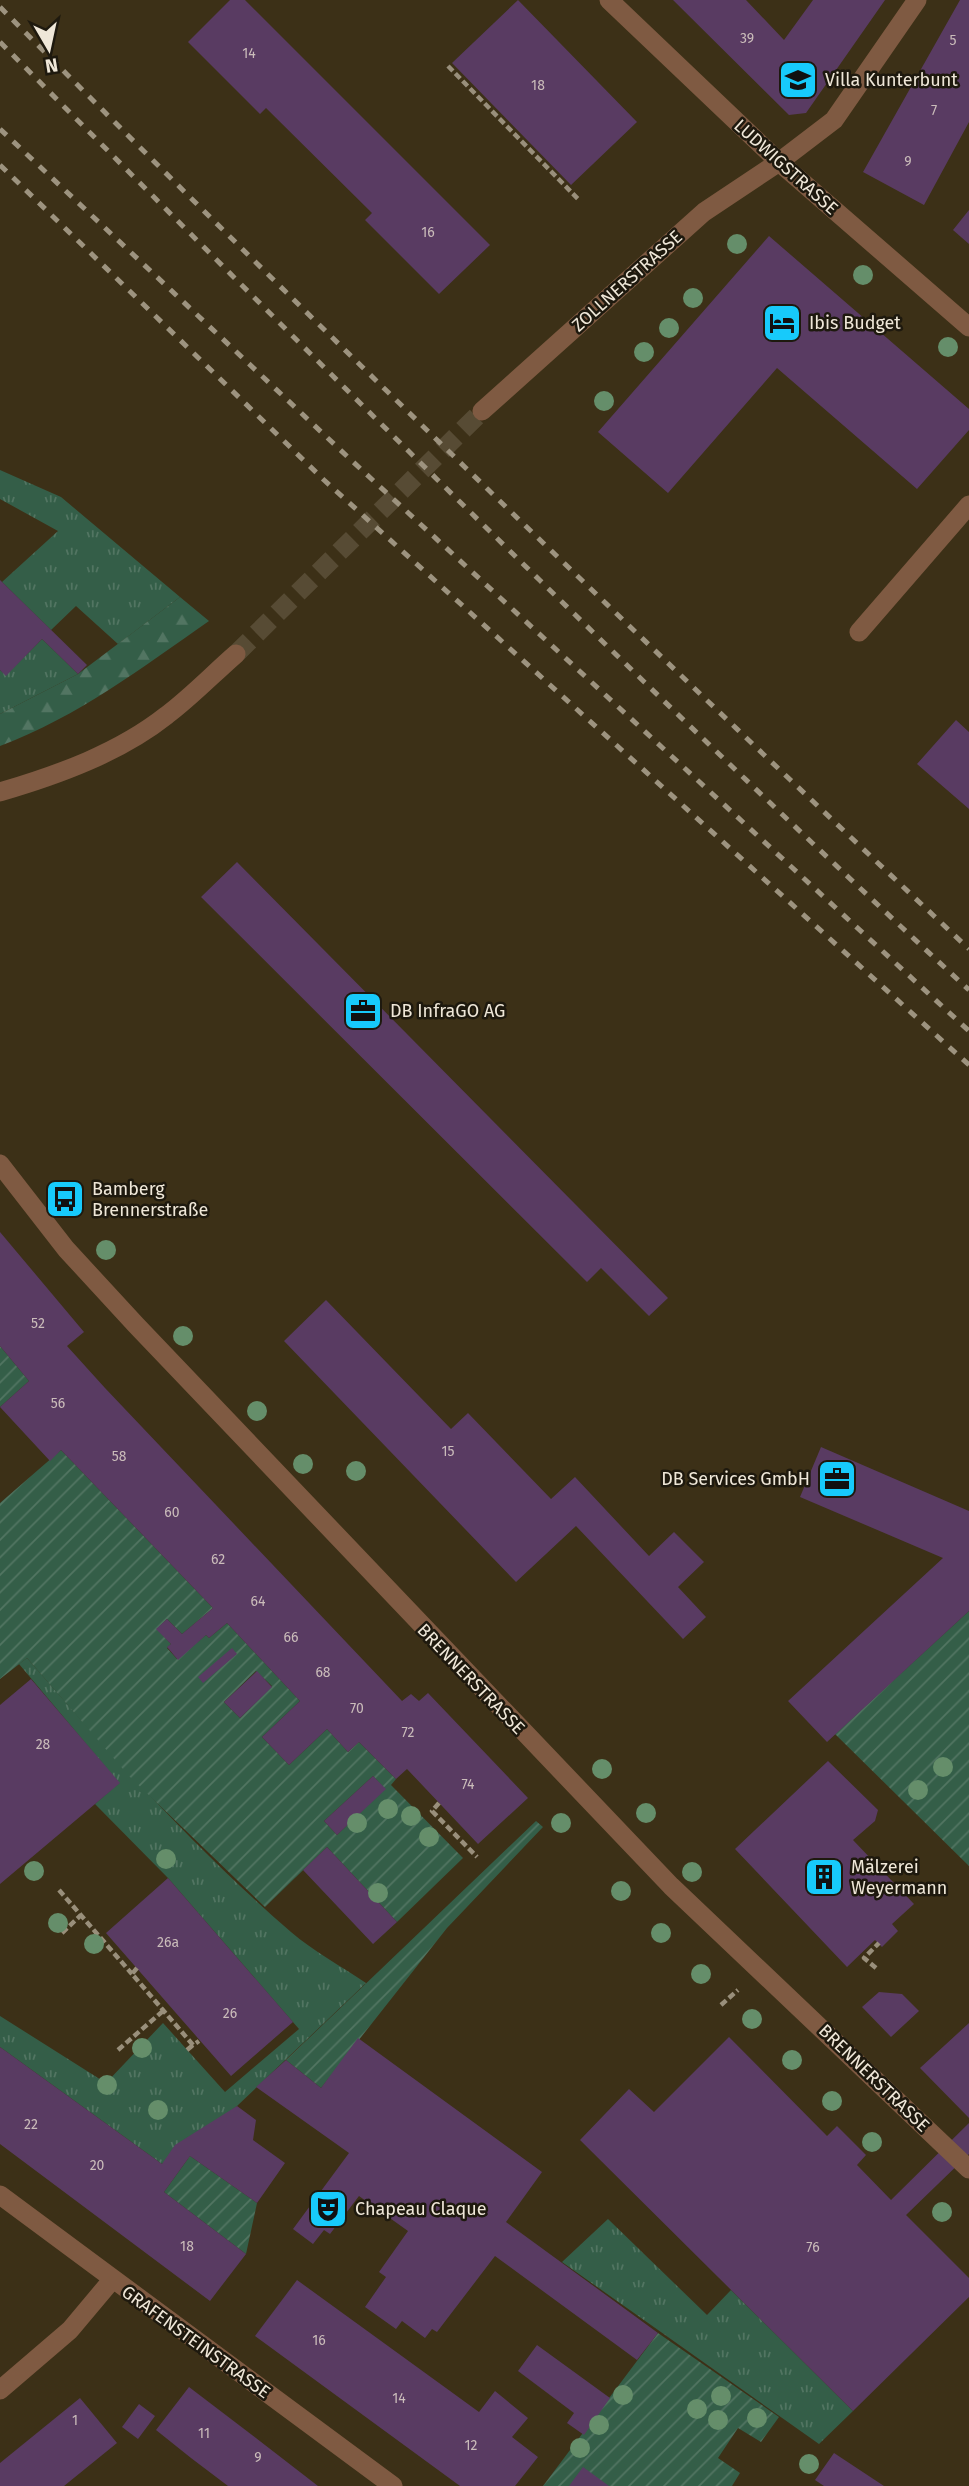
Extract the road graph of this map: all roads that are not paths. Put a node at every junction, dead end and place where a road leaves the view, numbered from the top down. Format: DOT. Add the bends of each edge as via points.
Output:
graph roads {
  1 [pos="609,0"];
  2 [pos="917,0"];
  3 [pos="779,162"];
  4 [pos="969,327"];
  5 [pos="482,411"];
  6 [pos="969,505"];
  7 [pos="859,632"];
  8 [pos="236,654"];
  9 [pos="0,792"];
  10 [pos="0,1164"];
  11 [pos="969,2169"];
  12 [pos="0,2196"];
  13 [pos="112,2280"];
  14 [pos="0,2390"];
  15 [pos="393,2486"];
  1 -- 3 [label="street, LUDWIGSTRASSE"];
  2 -- 3 [label="street, ZOLLNERSTRASSE" via="834,120"];
  3 -- 4 [label="street, LUDWIGSTRASSE"];
  3 -- 5 [label="street, ZOLLNERSTRASSE" via="704,212"];
  6 -- 7 [label="street"];
  8 -- 9 [label="street" via="166,716 118,747"];
  10 -- 11 [label="street, BRENNERSTRASSE" via="66,1249 556,1768 671,1886"];
  12 -- 13 [label="street, GRAFENSTEINSTRASSE"];
  13 -- 14 [label="street" via="70,2330"];
  13 -- 15 [label="street, GRAFENSTEINSTRASSE"];
}
